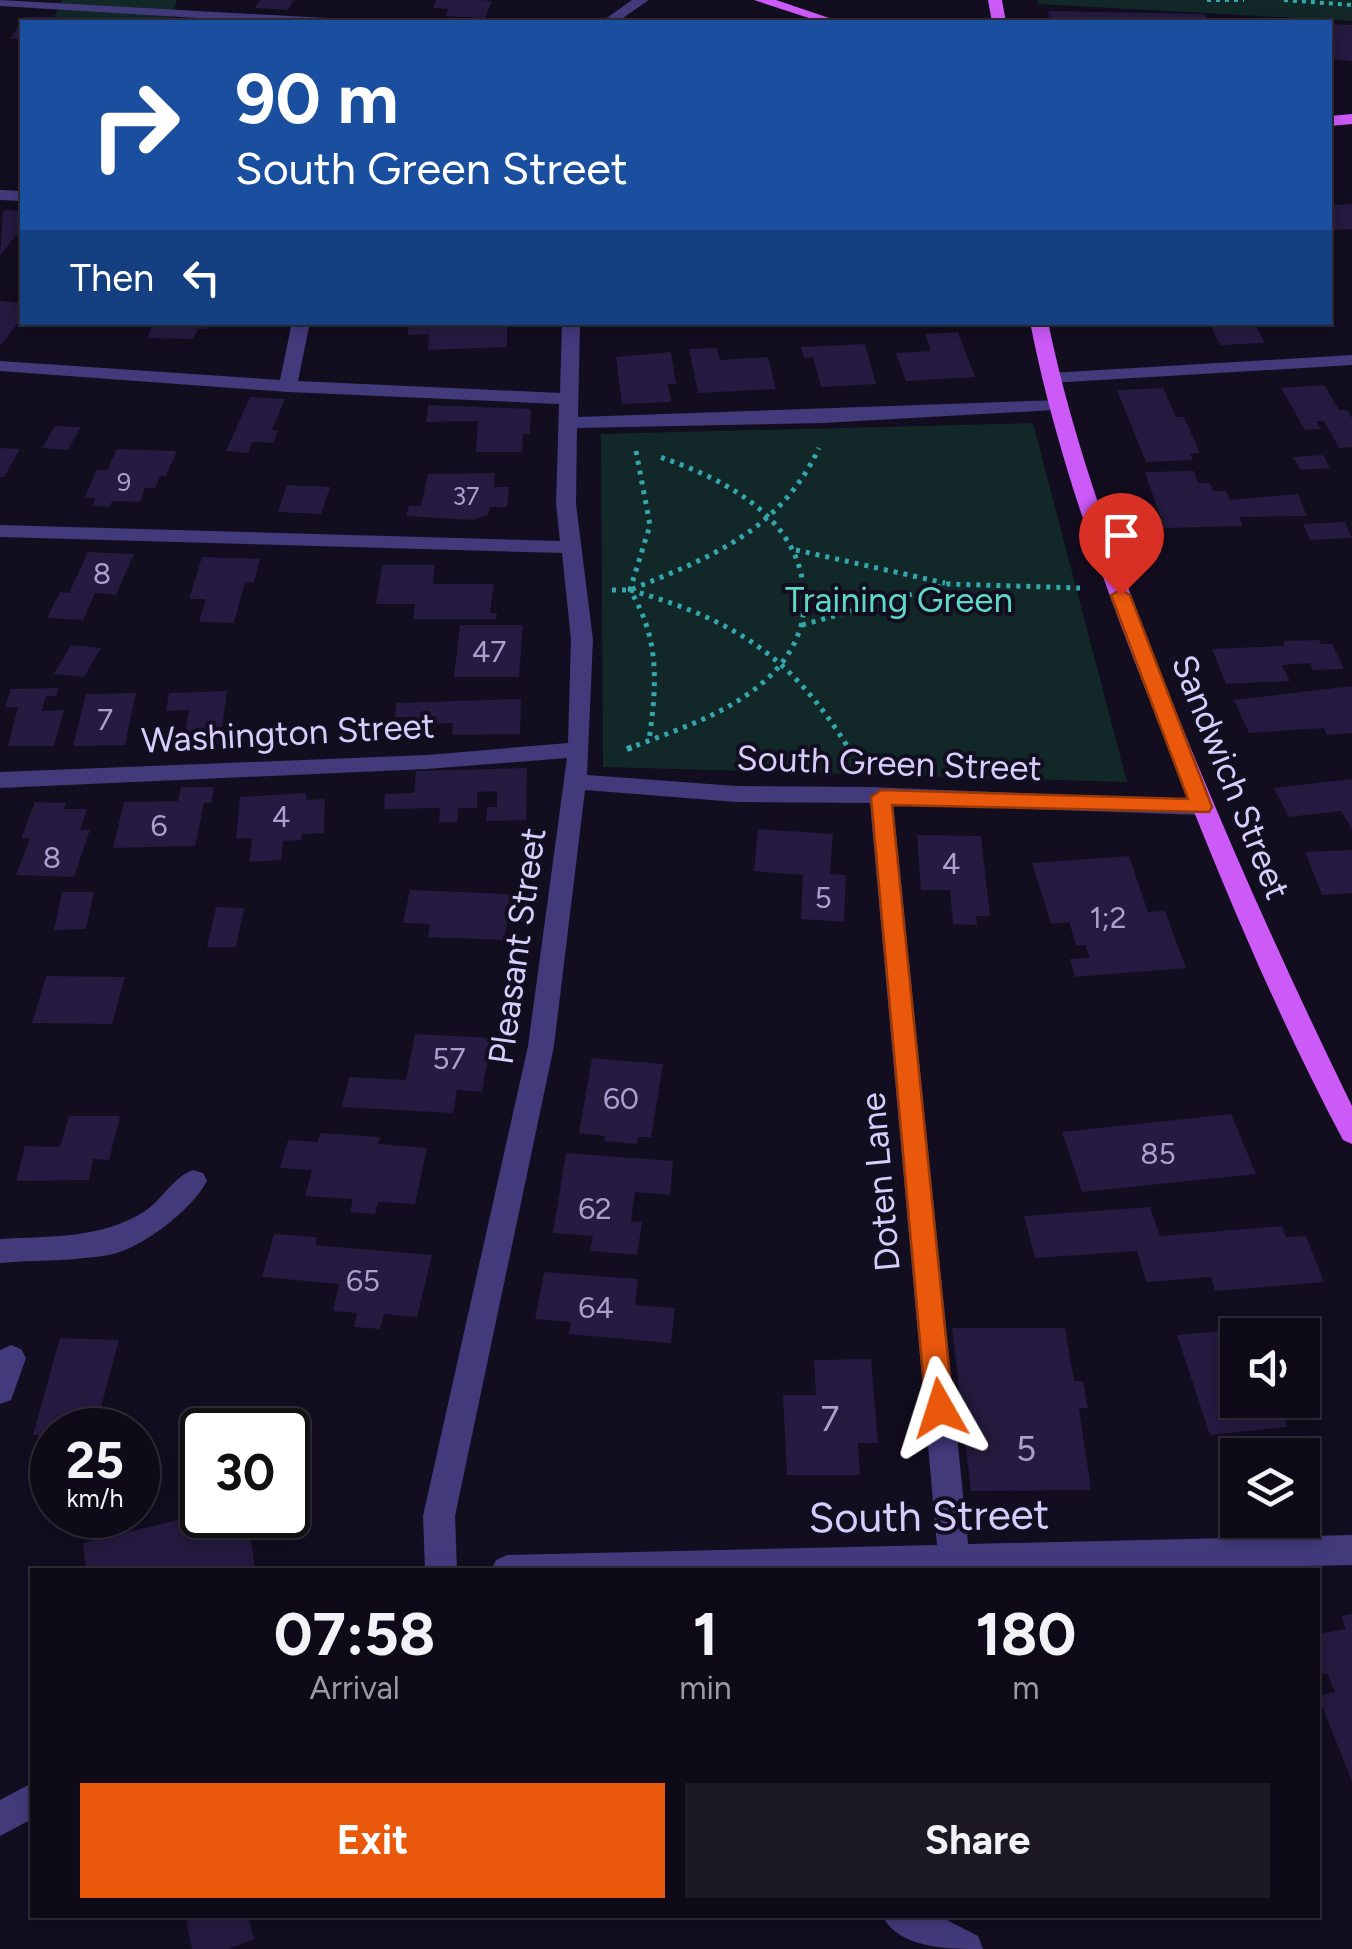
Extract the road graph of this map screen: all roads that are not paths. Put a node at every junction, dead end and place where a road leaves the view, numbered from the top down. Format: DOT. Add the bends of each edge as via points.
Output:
graph roads {
  1 [pos="642,0"];
  2 [pos="761,0"];
  3 [pos="2,6"];
  4 [pos="286,20"];
  5 [pos="611,20"];
  6 [pos="827,20"];
  7 [pos="300,325"];
  8 [pos="571,325"];
  9 [pos="1040,325"];
  10 [pos="1352,360"];
  11 [pos="0,366"];
  12 [pos="1050,378"];
  13 [pos="288,386"];
  14 [pos="1054,404"];
  15 [pos="569,411"];
  16 [pos="0,530"];
  17 [pos="569,547"];
  18 [pos="580,750"];
  19 [pos="0,780"];
  20 [pos="574,782"];
  21 [pos="876,796"];
  22 [pos="1202,807"];
  23 [pos="1352,1133"];
  24 [pos="193,1182"];
  25 [pos="0,1250"];
  26 [pos="11,1358"];
  27 [pos="0,1391"];
  28 [pos="1352,1550"];
  29 [pos="954,1560"];
  30 [pos="826,1566"];
  31 [pos="442,1568"];
  32 [pos="666,1568"];
  33 [pos="30,1801"];
  34 [pos="0,1819"];
  35 [pos="906,1918"];
  36 [pos="965,1949"];
  1 -- 5 [label="street"];
  2 -- 6 [label="main road"];
  3 -- 4 [label="street"];
  7 -- 13 [label="street"];
  8 -- 15 [label="street, Pleasant Street"];
  9 -- 12 [label="main road, Sandwich Street"];
  10 -- 12 [label="street"];
  11 -- 13 [label="street"];
  12 -- 14 [label="main road, Sandwich Street"];
  13 -- 15 [label="street"];
  14 -- 15 [label="street" via="823,417"];
  14 -- 22 [label="main road, Sandwich Street" via="1085,503"];
  15 -- 17 [label="street, Pleasant Street"];
  16 -- 17 [label="street"];
  17 -- 18 [label="street, Pleasant Street" via="582,640"];
  18 -- 19 [label="street, Washington Street"];
  18 -- 20 [label="street, Pleasant Street"];
  20 -- 21 [label="street, South Green Street"];
  20 -- 31 [label="street, Pleasant Street" via="541,1046 438,1516"];
  21 -- 22 [label="street, South Green Street"];
  21 -- 29 [label="street, Doten Lane"];
  22 -- 23 [label="main road, Sandwich Street"];
  24 -- 25 [label="street" via="158,1217 110,1243"];
  26 -- 27 [label="street"];
  28 -- 29 [label="street, South Street"];
  29 -- 30 [label="street, South Street"];
  30 -- 32 [label="street, South Street"];
  33 -- 34 [label="street"];
  35 -- 36 [label="street"];
}
